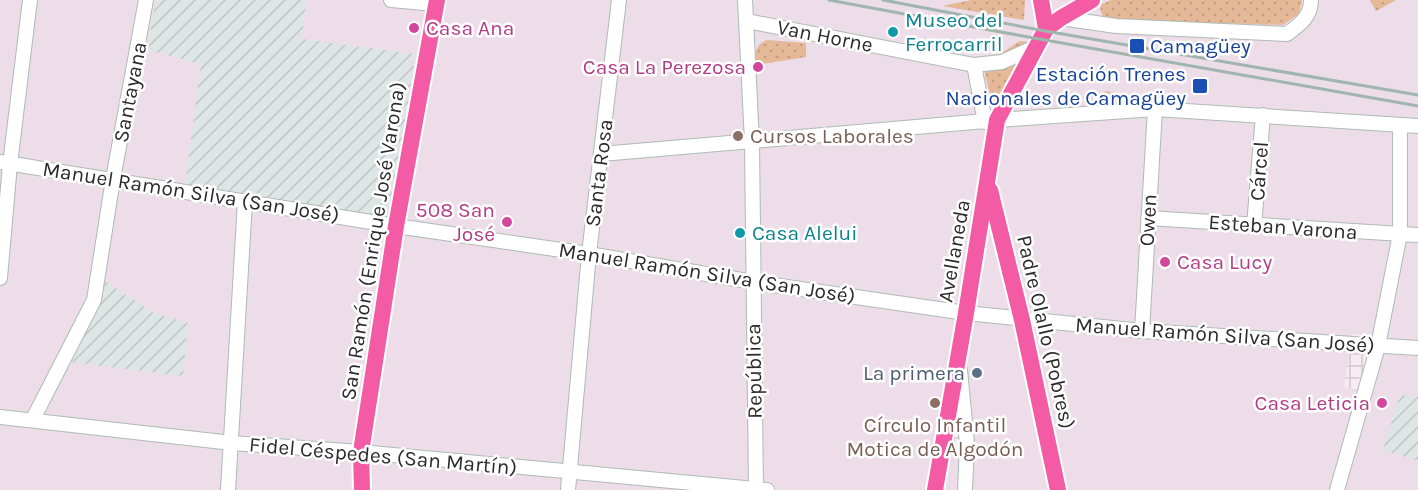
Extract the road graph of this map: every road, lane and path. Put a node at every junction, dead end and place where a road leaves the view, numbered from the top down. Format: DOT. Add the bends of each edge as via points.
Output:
graph roads {
  1 [pos="30,0"];
  2 [pos="146,0"];
  3 [pos="392,0"];
  4 [pos="619,0"];
  5 [pos="745,0"];
  6 [pos="1041,0"];
  7 [pos="1092,0"];
  8 [pos="1311,0"];
  9 [pos="436,2"];
  10 [pos="1061,18"];
  11 [pos="747,21"];
  12 [pos="1096,23"];
  13 [pos="1046,29"];
  14 [pos="1038,46"];
  15 [pos="974,65"];
  16 [pos="1155,109"];
  17 [pos="1263,116"];
  18 [pos="991,121"];
  19 [pos="1400,125"];
  20 [pos="1418,126"];
  21 [pos="752,142"];
  22 [pos="601,154"];
  23 [pos="5,163"];
  24 [pos="113,179"];
  25 [pos="988,184"];
  26 [pos="245,201"];
  27 [pos="1148,218"];
  28 [pos="396,226"];
  29 [pos="1254,226"];
  30 [pos="1400,234"];
  31 [pos="1418,235"];
  32 [pos="589,254"];
  33 [pos="0,279"];
  34 [pos="753,282"];
  35 [pos="966,313"];
  36 [pos="1022,320"];
  37 [pos="1142,331"];
  38 [pos="1378,346"];
  39 [pos="1418,348"];
  40 [pos="958,356"];
  41 [pos="0,417"];
  42 [pos="33,419"];
  43 [pos="232,443"];
  44 [pos="361,452"];
  45 [pos="569,472"];
  46 [pos="228,490"];
  47 [pos="362,490"];
  48 [pos="568,490"];
  49 [pos="760,490"];
  50 [pos="934,490"];
  51 [pos="965,490"];
  52 [pos="1058,490"];
  53 [pos="1337,490"];
  1 -- 23 [label="street"];
  2 -- 24 [label="street, Santayana"];
  3 -- 9 [label="street"];
  4 -- 22 [label="street, Santa Rosa"];
  5 -- 11 [label="street, República"];
  6 -- 13 [label="main road"];
  7 -- 10 [label="main road"];
  7 -- 12 [label="street" via="1088,14"];
  8 -- 12 [label="street" via="1309,13 1287,34"];
  9 -- 28 [label="main road, San Ramón (Enrique José Varona)"];
  10 -- 12 [label="street"];
  10 -- 13 [label="main road"];
  11 -- 15 [label="street, Van Horne"];
  11 -- 21 [label="street, República"];
  13 -- 14 [label="main road, Avellaneda"];
  14 -- 15 [label="street, Van Horne" via="1002,62"];
  14 -- 18 [label="main road, Avellaneda"];
  15 -- 18 [label="street"];
  16 -- 17 [label="street"];
  16 -- 18 [label="street"];
  16 -- 27 [label="street, Owen"];
  17 -- 19 [label="street"];
  17 -- 29 [label="street, Cárcel"];
  18 -- 21 [label="street"];
  18 -- 25 [label="main road, Avellaneda"];
  19 -- 20 [label="street"];
  19 -- 30 [label="street"];
  21 -- 22 [label="street"];
  21 -- 34 [label="street, República"];
  22 -- 32 [label="street, Santa Rosa"];
  23 -- 24 [label="street, Manuel Ramón Silva (San José)"];
  23 -- 33 [label="street"];
  24 -- 26 [label="street, Manuel Ramón Silva (San José)"];
  24 -- 42 [label="street, Santayana" via="94,300"];
  25 -- 35 [label="main road, Avellaneda"];
  25 -- 36 [label="main road, Padre Olallo (Pobres)"];
  26 -- 28 [label="street, Manuel Ramón Silva (San José)"];
  26 -- 43 [label="street"];
  27 -- 29 [label="street, Esteban Varona"];
  27 -- 37 [label="street, Owen"];
  28 -- 32 [label="street, Manuel Ramón Silva (San José)"];
  28 -- 44 [label="main road, San Ramón (Enrique José Varona)"];
  29 -- 30 [label="street, Esteban Varona"];
  30 -- 31 [label="street, Esteban Varona"];
  30 -- 38 [label="street"];
  32 -- 34 [label="street, Manuel Ramón Silva (San José)"];
  32 -- 45 [label="street, Santa Rosa"];
  34 -- 35 [label="street, Manuel Ramón Silva (San José)"];
  34 -- 49 [label="street, República"];
  35 -- 36 [label="street, Manuel Ramón Silva (San José)"];
  35 -- 40 [label="main road, Avellaneda"];
  36 -- 37 [label="street, Manuel Ramón Silva (San José)"];
  36 -- 52 [label="main road, Padre Olallo (Pobres)"];
  37 -- 38 [label="street, Manuel Ramón Silva (San José)"];
  38 -- 39 [label="street, Manuel Ramón Silva (San José)"];
  38 -- 53 [label="street"];
  40 -- 50 [label="main road, Avellaneda"];
  40 -- 51 [label="street" via="967,444"];
  41 -- 42 [label="street, Fidel Céspedes (San Martín)"];
  42 -- 43 [label="street, Fidel Céspedes (San Martín)"];
  43 -- 44 [label="street, Fidel Céspedes (San Martín)"];
  43 -- 46 [label="street"];
  44 -- 45 [label="street, Fidel Céspedes (San Martín)"];
  44 -- 47 [label="main road, San Ramón (Enrique José Varona)"];
  45 -- 48 [label="street, Santa Rosa"];
  45 -- 49 [label="street, Fidel Céspedes (San Martín)"];
}
